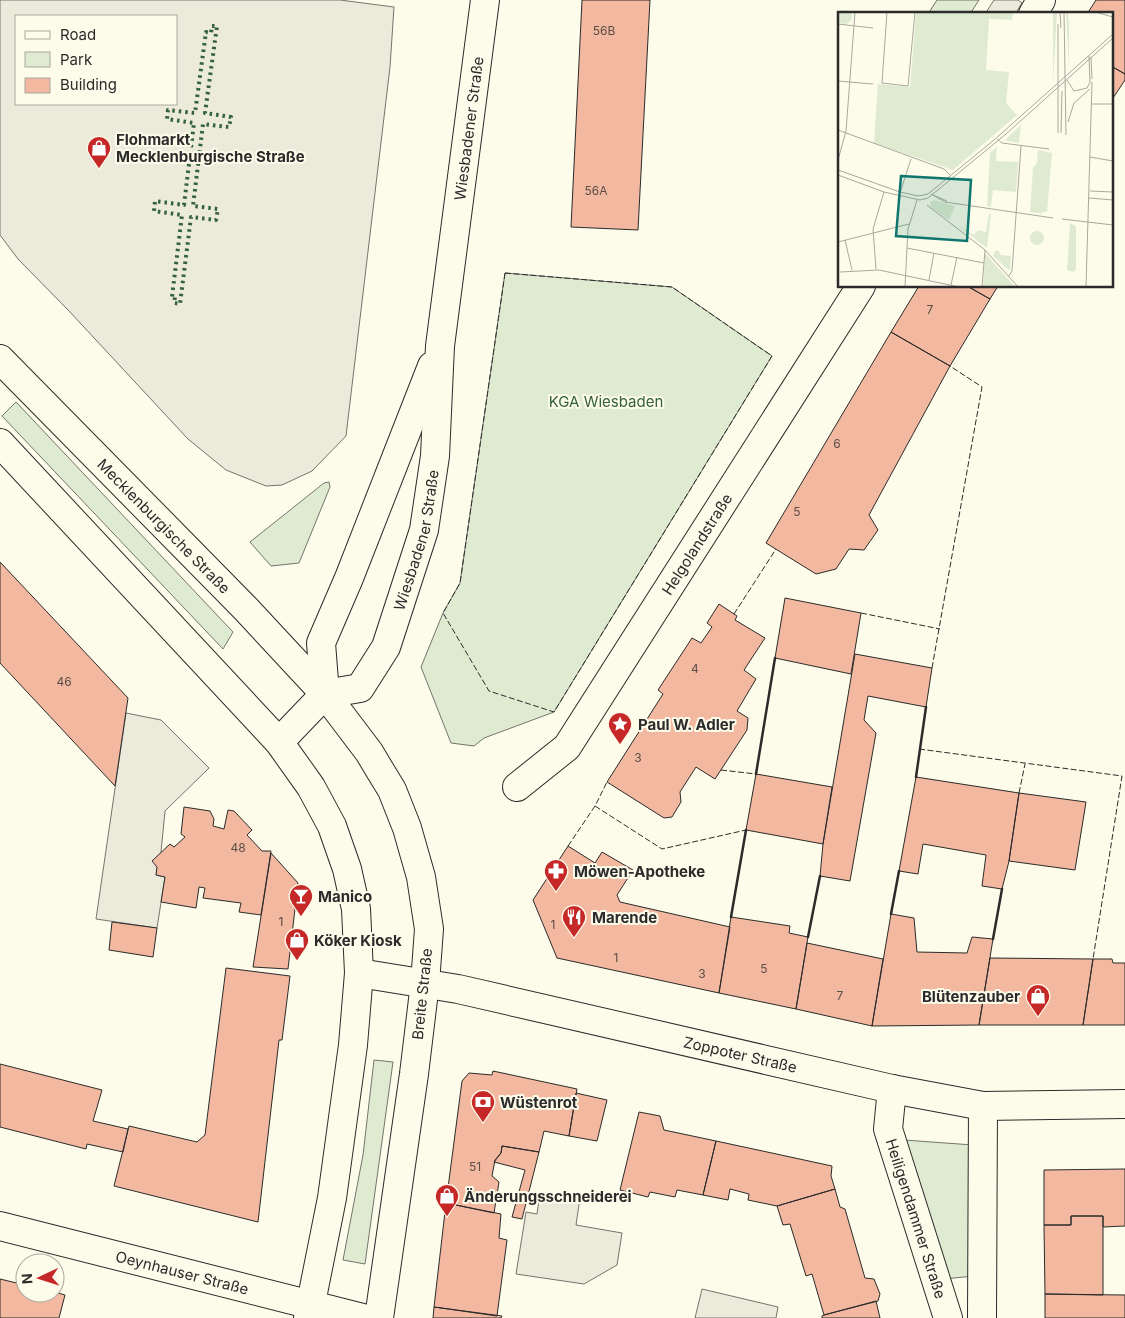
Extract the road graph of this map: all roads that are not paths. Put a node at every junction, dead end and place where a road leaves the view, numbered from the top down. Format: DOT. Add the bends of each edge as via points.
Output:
graph roads {
  1 [pos="485,0"];
  2 [pos="1041,0"];
  3 [pos="1034,12"];
  4 [pos="860,288"];
  5 [pos="440,346"];
  6 [pos="0,359"];
  7 [pos="0,443"];
  8 [pos="325,694"];
  9 [pos="279,742"];
  10 [pos="517,787"];
  11 [pos="359,973"];
  12 [pos="425,983"];
  13 [pos="892,1089"];
  14 [pos="1125,1104"];
  15 [pos="983,1106"];
  16 [pos="0,1226"];
  17 [pos="310,1311"];
  18 [pos="363,1318"];
  19 [pos="379,1318"];
  20 [pos="948,1318"];
  21 [pos="982,1318"];
  1 -- 5 [label="street, Wiesbadener Straße"];
  2 -- 3 [label="street"];
  4 -- 10 [label="street, Helgolandstraße" via="567,747"];
  5 -- 8 [label="street, Wiesbadener Straße" via="321,643"];
  5 -- 8 [label="street, Wiesbadener Straße" via="435,456 424,530 405,591 386,647 360,688"];
  6 -- 8 [label="street, Mecklenburgische Straße"];
  7 -- 9 [label="street"];
  8 -- 9 [label="street"];
  8 -- 12 [label="street, Breite Straße" via="369,752 392,790 408,828 421,877 429,929"];
  9 -- 11 [label="street" via="314,792 332,826 347,869 356,909"];
  11 -- 12 [label="street, Zoppoter Straße"];
  11 -- 17 [label="street" via="340,1145"];
  12 -- 13 [label="street, Zoppoter Straße"];
  12 -- 19 [label="street, Breite Straße"];
  13 -- 15 [label="street, Zoppoter Straße"];
  13 -- 20 [label="street, Heiligendammer Straße" via="888,1129"];
  14 -- 15 [label="street, Zoppoter Straße"];
  15 -- 21 [label="street"];
  16 -- 17 [label="street, Oeynhauser Straße"];
  17 -- 18 [label="street, Oeynhauser Straße"];
}
